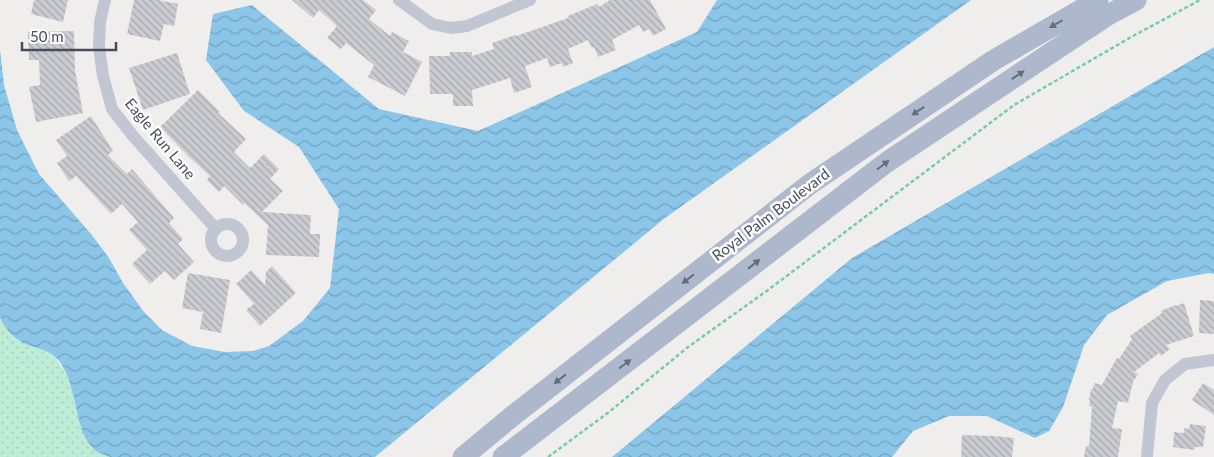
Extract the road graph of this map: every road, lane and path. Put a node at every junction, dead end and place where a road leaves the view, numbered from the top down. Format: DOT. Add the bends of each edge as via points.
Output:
graph roads {
  1 [pos="105,0"];
  2 [pos="399,0"];
  3 [pos="530,0"];
  4 [pos="1098,0"];
  5 [pos="1136,0"];
  6 [pos="1200,0"];
  7 [pos="216,229"];
  8 [pos="1214,360"];
  9 [pos="463,457"];
  10 [pos="503,457"];
  11 [pos="548,457"];
  12 [pos="1147,457"];
  1 -- 7 [label="street, Eagle Run Lane" via="99,47 112,109"];
  2 -- 3 [label="street" via="432,24 450,28 467,26"];
  4 -- 9 [label="main road, Royal Palm Boulevard, one-way" via="994,60 810,184"];
  10 -- 5 [label="main road, Royal Palm Boulevard, one-way" via="888,162 1108,15"];
  6 -- 11 [label="path" via="1014,105 688,347"];
  8 -- 12 [label="street" via="1185,364 1165,380 1152,403"];
}
